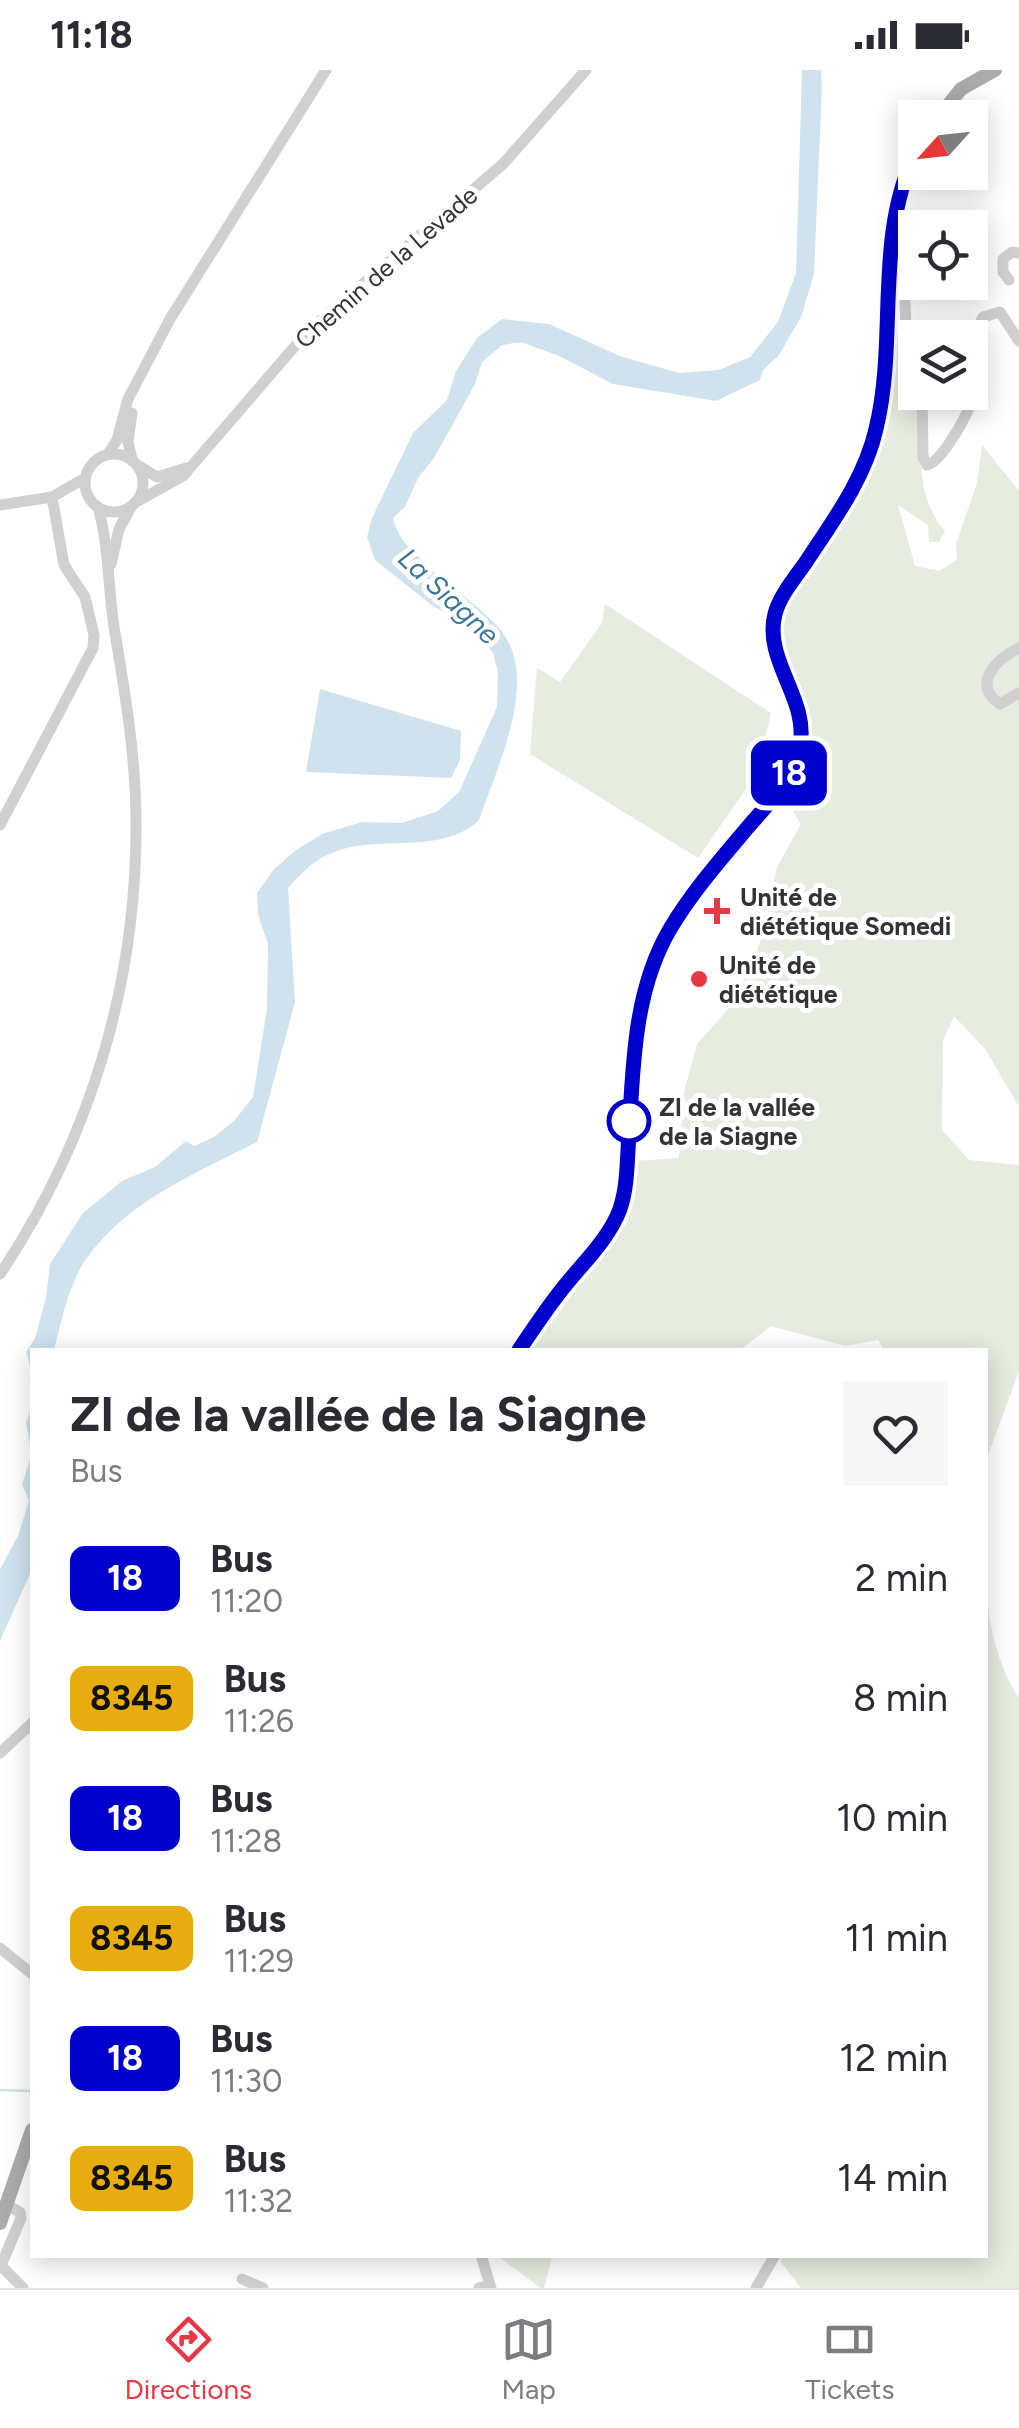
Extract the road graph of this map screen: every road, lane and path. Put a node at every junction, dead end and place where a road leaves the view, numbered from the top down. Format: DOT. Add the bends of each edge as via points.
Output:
graph roads {
  1 [pos="326,70"];
  2 [pos="586,70"];
  3 [pos="991,72"];
  4 [pos="953,100"];
  5 [pos="901,190"];
  6 [pos="1019,253"];
  7 [pos="892,261"];
  8 [pos="1009,280"];
  9 [pos="906,320"];
  10 [pos="981,320"];
  11 [pos="1019,341"];
  12 [pos="138,380"];
  13 [pos="922,410"];
  14 [pos="966,410"];
  15 [pos="108,454"];
  16 [pos="135,462"];
  17 [pos="190,467"];
  18 [pos="85,478"];
  19 [pos="52,496"];
  20 [pos="94,503"];
  21 [pos="135,504"];
  22 [pos="0,506"];
  23 [pos="109,583"];
  24 [pos="1019,648"];
  25 [pos="1019,692"];
  26 [pos="0,824"];
  27 [pos="0,1274"];
  28 [pos="520,1348"];
  29 [pos="30,1725"];
  30 [pos="0,1753"];
  31 [pos="0,1948"];
  32 [pos="30,1972"];
  33 [pos="30,2136"];
  34 [pos="7,2205"];
  35 [pos="0,2224"];
  36 [pos="482,2258"];
  37 [pos="772,2258"];
  38 [pos="3,2273"];
  39 [pos="242,2279"];
  40 [pos="23,2288"];
  41 [pos="263,2288"];
  42 [pos="491,2288"];
  43 [pos="756,2288"];
  1 -- 12 [label="street"];
  2 -- 17 [label="street, Chemin de la Levade" via="503,164 301,339"];
  3 -- 4 [label="main road"];
  5 -- 7 [label="main road"];
  6 -- 8 [label="street" via="1003,259"];
  7 -- 9 [label="street" via="904,275"];
  7 -- 28 [label="main road" via="886,378 872,444 846,500 775,614 776,652 802,728 797,758 664,940 637,1026 621,1206"];
  10 -- 11 [label="street" via="1000,312"];
  12 -- 15 [label="street"];
  12 -- 16 [label="street" via="128,442"];
  13 -- 14 [label="street" via="927,465 939,459"];
  15 -- 16 [label="street"];
  15 -- 18 [label="street" via="93,462"];
  16 -- 17 [label="street" via="157,476"];
  16 -- 21 [label="street" via="144,482"];
  17 -- 21 [label="street, Chemin de la Levade"];
  18 -- 19 [label="street"];
  18 -- 20 [label="street"];
  19 -- 20 [label="street"];
  19 -- 22 [label="street"];
  19 -- 26 [label="street" via="64,565 85,597 92,648"];
  20 -- 21 [label="street" via="113,512"];
  20 -- 23 [label="street" via="104,528"];
  21 -- 23 [label="street" via="119,529"];
  23 -- 27 [label="street" via="136,821 126,960 82,1118 52,1188"];
  24 -- 25 [label="street" via="990,668 988,683 997,702"];
  29 -- 30 [label="street"];
  31 -- 32 [label="street"];
  33 -- 34 [label="main road"];
  34 -- 35 [label="main road"];
  34 -- 38 [label="street" via="21,2218"];
  36 -- 42 [label="street"];
  37 -- 43 [label="street"];
  38 -- 40 [label="street"];
  39 -- 41 [label="street"];
}
